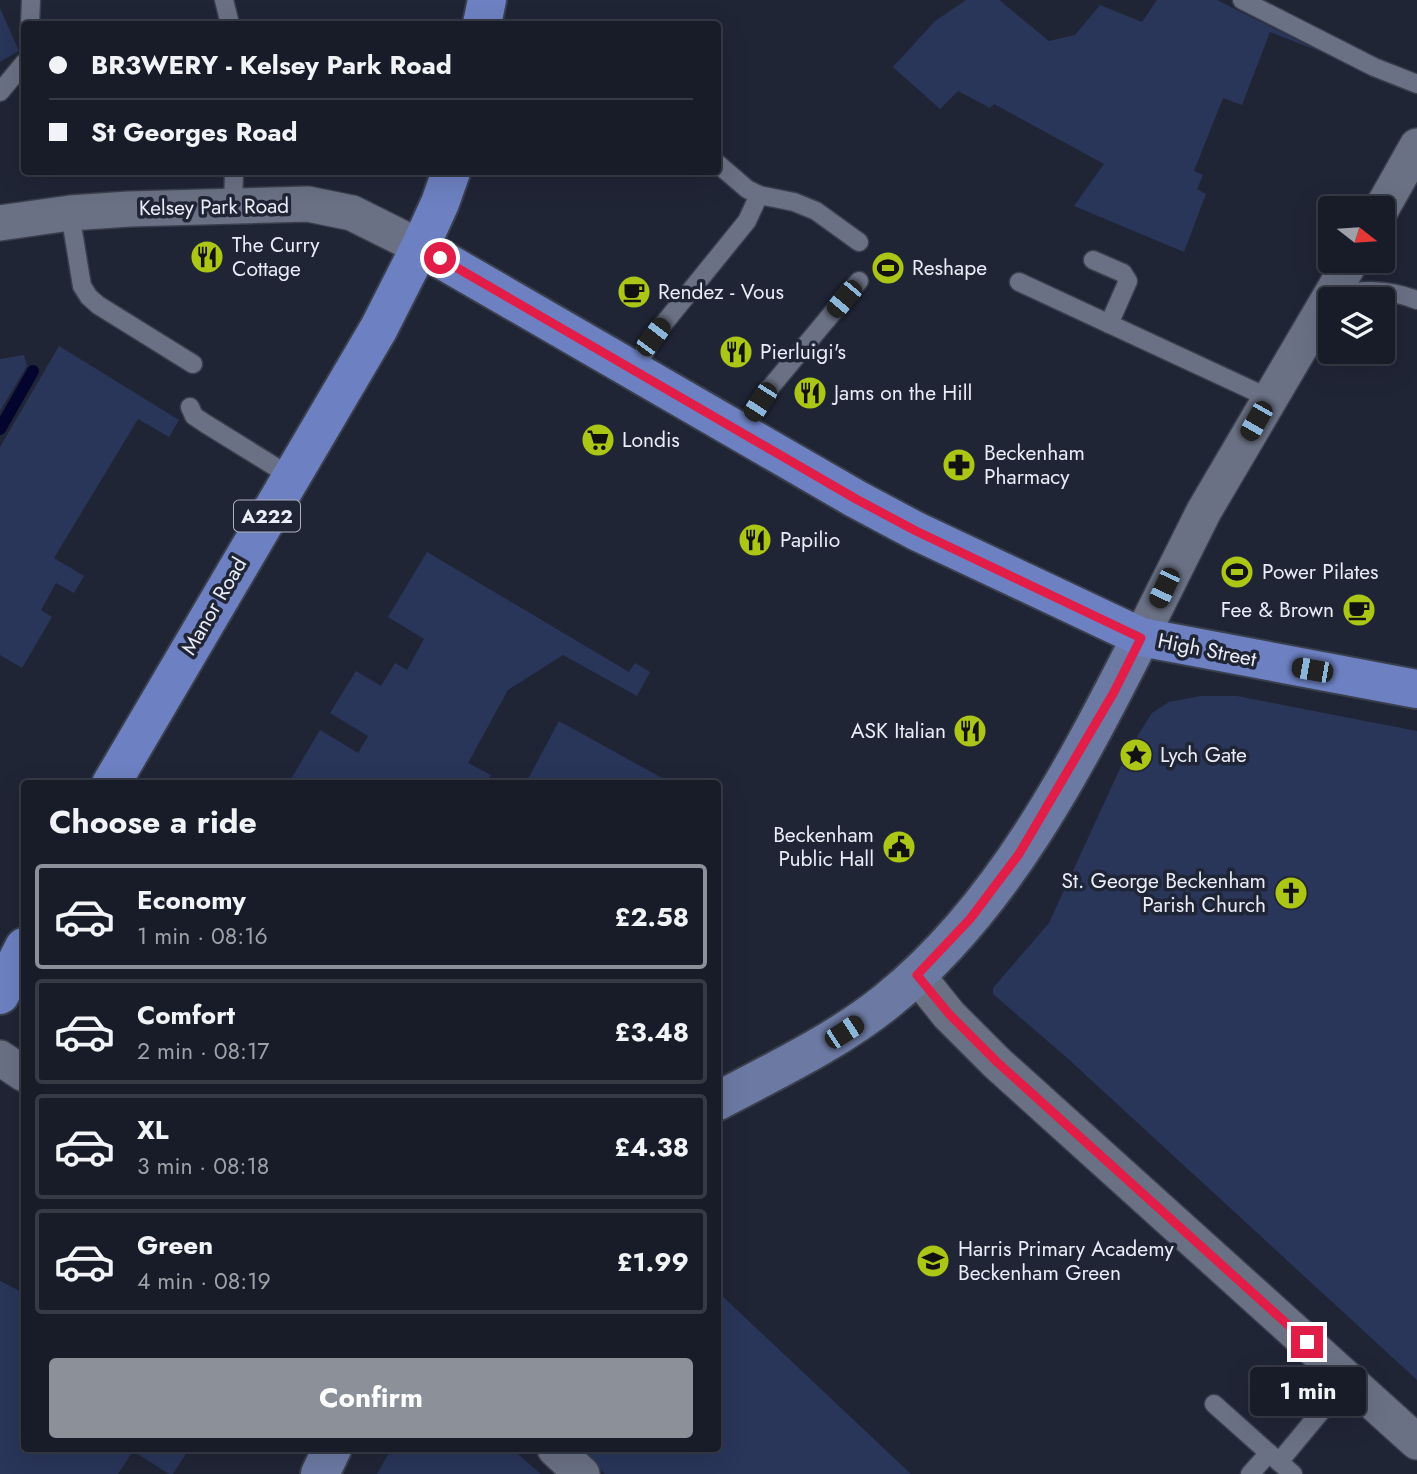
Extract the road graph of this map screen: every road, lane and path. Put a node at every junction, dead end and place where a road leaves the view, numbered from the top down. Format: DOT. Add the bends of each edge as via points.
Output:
graph roads {
  1 [pos="31,0"];
  2 [pos="224,0"];
  3 [pos="487,0"];
  4 [pos="1242,0"];
  5 [pos="30,21"];
  6 [pos="229,21"];
  7 [pos="483,21"];
  8 [pos="21,67"];
  9 [pos="1417,84"];
  10 [pos="0,92"];
  11 [pos="1417,146"];
  12 [pos="721,167"];
  13 [pos="450,175"];
  14 [pos="233,188"];
  15 [pos="759,195"];
  16 [pos="1389,196"];
  17 [pos="70,213"];
  18 [pos="0,223"];
  19 [pos="859,242"];
  20 [pos="420,247"];
  21 [pos="1093,260"];
  22 [pos="859,281"];
  23 [pos="1019,282"];
  24 [pos="1395,293"];
  25 [pos="1417,300"];
  26 [pos="1318,315"];
  27 [pos="1109,324"];
  28 [pos="193,364"];
  29 [pos="635,370"];
  30 [pos="1269,398"];
  31 [pos="190,407"];
  32 [pos="740,433"];
  33 [pos="290,476"];
  34 [pos="1141,638"];
  35 [pos="1417,689"];
  36 [pos="113,780"];
  37 [pos="21,953"];
  38 [pos="917,975"];
  39 [pos="0,995"];
  40 [pos="0,1058"];
  41 [pos="21,1072"];
  42 [pos="721,1099"];
  43 [pos="1348,1379"];
  44 [pos="1214,1404"];
  45 [pos="1417,1442"];
  46 [pos="331,1452"];
  47 [pos="558,1452"];
  48 [pos="1280,1463"];
  49 [pos="320,1474"];
  50 [pos="582,1474"];
  51 [pos="1250,1474"];
  1 -- 5 [label="lane"];
  2 -- 6 [label="lane"];
  3 -- 7 [label="main road"];
  4 -- 9 [label="lane"];
  8 -- 10 [label="lane"];
  11 -- 16 [label="street"];
  12 -- 15 [label="lane"];
  13 -- 20 [label="main road, A222"];
  14 -- 17 [label="street, Kelsey Park Road"];
  14 -- 20 [label="street, Kelsey Park Road" via="331,208 372,222"];
  15 -- 19 [label="lane" via="816,211"];
  15 -- 29 [label="lane" via="747,221 659,329"];
  17 -- 18 [label="street, Kelsey Park Road"];
  17 -- 28 [label="lane" via="82,286 89,297"];
  20 -- 29 [label="main road, High Street"];
  20 -- 33 [label="main road, Manor Road / A222" via="379,328"];
  21 -- 27 [label="lane" via="1124,273 1128,281"];
  22 -- 32 [label="lane" via="769,389"];
  23 -- 27 [label="lane"];
  24 -- 25 [label="lane"];
  26 -- 30 [label="street"];
  27 -- 30 [label="lane"];
  29 -- 32 [label="main road, High Street"];
  30 -- 34 [label="street" via="1204,511"];
  31 -- 33 [label="lane" via="205,424"];
  32 -- 34 [label="main road, High Street" via="916,531"];
  33 -- 36 [label="main road, Manor Road / A222"];
  34 -- 35 [label="main road, High Street"];
  34 -- 38 [label="main road" via="1019,854 970,919"];
  37 -- 39 [label="main road"];
  38 -- 42 [label="main road" via="829,1041"];
  38 -- 43 [label="street" via="997,1062"];
  40 -- 41 [label="street"];
  43 -- 45 [label="street"];
  43 -- 48 [label="lane"];
  44 -- 48 [label="lane"];
  46 -- 49 [label="main road"];
  47 -- 50 [label="street"];
  48 -- 51 [label="lane"];
}
